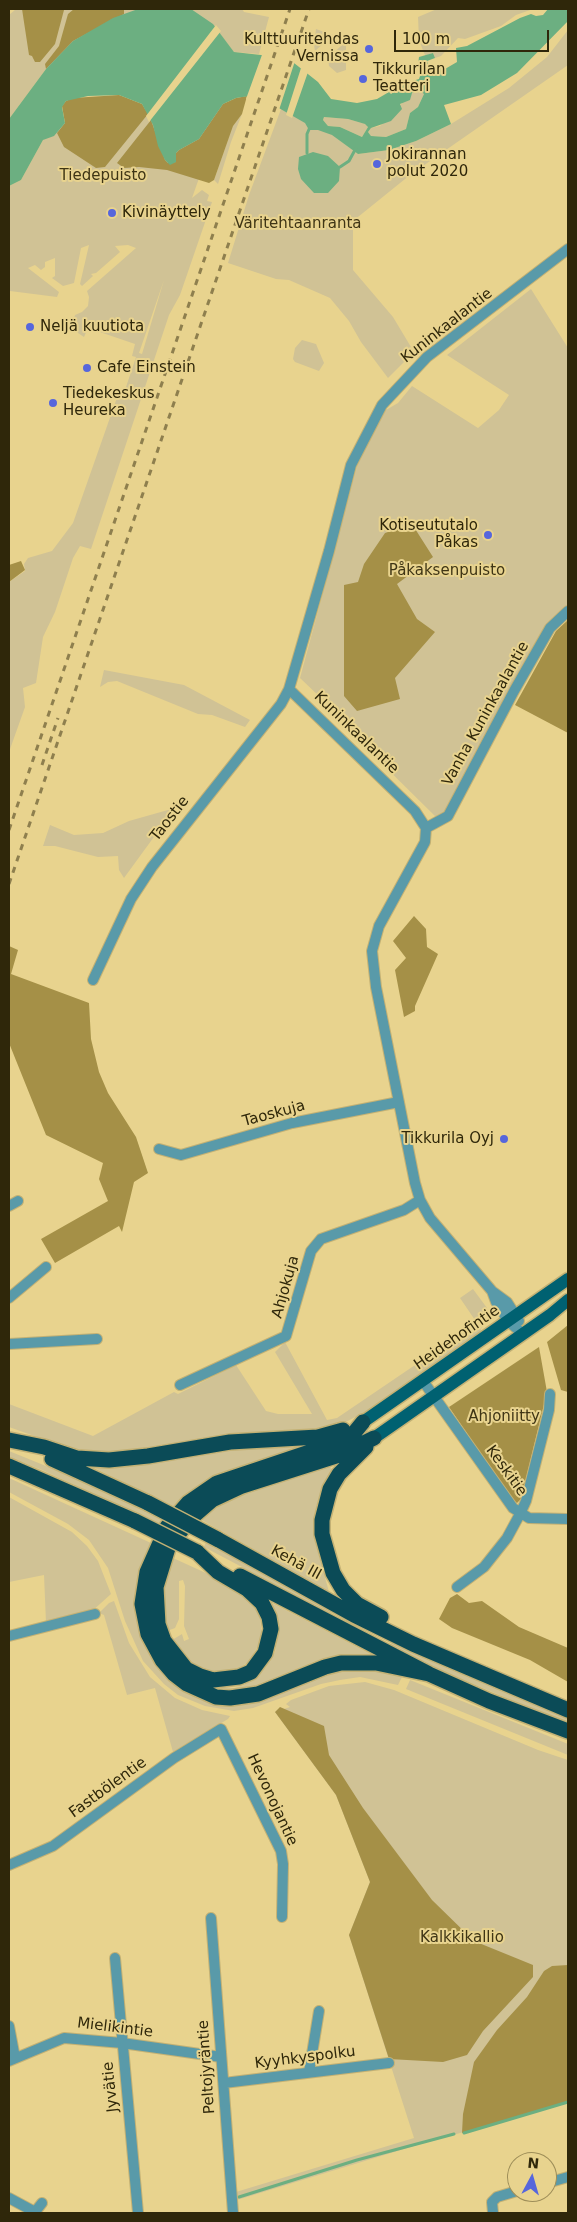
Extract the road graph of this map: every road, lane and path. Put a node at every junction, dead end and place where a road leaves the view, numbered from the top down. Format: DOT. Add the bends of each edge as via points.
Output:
graph roads {
  1 [pos="568,249"];
  2 [pos="568,610"];
  3 [pos="289,689"];
  4 [pos="426,828"];
  5 [pos="93,980"];
  6 [pos="399,1102"];
  7 [pos="159,1149"];
  8 [pos="420,1200"];
  9 [pos="46,1267"];
  10 [pos="568,1279"];
  11 [pos="9,1298"];
  12 [pos="568,1300"];
  13 [pos="513,1319"];
  14 [pos="524,1334"];
  15 [pos="97,1339"];
  16 [pos="9,1344"];
  17 [pos="423,1381"];
  18 [pos="180,1386"];
  19 [pos="550,1394"];
  20 [pos="434,1396"];
  21 [pos="363,1422"];
  22 [pos="374,1438"];
  23 [pos="9,1441"];
  24 [pos="9,1466"];
  25 [pos="520,1514"];
  26 [pos="568,1519"];
  27 [pos="197,1552"];
  28 [pos="457,1587"];
  29 [pos="95,1614"];
  30 [pos="9,1636"];
  31 [pos="413,1644"];
  32 [pos="429,1674"];
  33 [pos="568,1710"];
  34 [pos="221,1729"];
  35 [pos="568,1731"];
  36 [pos="9,1865"];
  37 [pos="282,1917"];
  38 [pos="211,1918"];
  39 [pos="115,1958"];
  40 [pos="319,2011"];
  41 [pos="9,2026"];
  42 [pos="122,2043"];
  43 [pos="221,2056"];
  44 [pos="12,2059"];
  45 [pos="389,2063"];
  46 [pos="310,2072"];
  47 [pos="224,2083"];
  48 [pos="507,2194"];
  49 [pos="9,2198"];
  50 [pos="38,2210"];
  51 [pos="138,2213"];
  52 [pos="233,2213"];
  53 [pos="493,2213"];
  1 -- 3 [label="street, Kuninkaalantie" via="427,357 382,405 351,465"];
  2 -- 4 [label="street, Vanha Kuninkaalantie" via="550,628 448,816"];
  3 -- 4 [label="street, Kuninkaalantie" via="414,811"];
  3 -- 5 [label="street, Taostie" via="281,704 152,867 131,899"];
  4 -- 6 [label="street" via="425,842 379,926 372,952"];
  6 -- 7 [label="street, Taoskuja" via="292,1123 181,1155"];
  6 -- 8 [label="street"];
  8 -- 13 [label="street" via="436,1226 492,1291 502,1296"];
  8 -- 18 [label="street, Ahjokuja" via="404,1210 321,1239 311,1251 286,1336"];
  9 -- 11 [label="street"];
  10 -- 13 [label="main road, Heidehofintie"];
  12 -- 14 [label="main road"];
  13 -- 14 [label="street"];
  13 -- 17 [label="main road, Heidehofintie"];
  14 -- 20 [label="main road"];
  15 -- 16 [label="street"];
  17 -- 20 [label="street, Keskitie"];
  17 -- 21 [label="main road, Heidehofintie"];
  19 -- 25 [label="street" via="549,1410 526,1502"];
  20 -- 22 [label="main road"];
  20 -- 25 [label="street, Keskitie" via="504,1498"];
  21 -- 23 [label="highway" via="335,1434 318,1437 230,1442 109,1460 77,1458 44,1447"];
  21 -- 32 [label="highway" via="354,1433 336,1443 217,1483 188,1503 167,1527 147,1572 142,1604 148,1634 174,1674 187,1684 216,1697 258,1694 341,1663 376,1663"];
  22 -- 27 [label="highway" via="339,1455 242,1486 212,1500 190,1519 168,1548 156,1587 158,1624 164,1642 186,1669 200,1676 213,1680 239,1677 251,1672 265,1653 271,1629 269,1617 262,1603 247,1589 218,1572"];
  22 -- 31 [label="highway" via="339,1474 330,1489 322,1534 333,1573 343,1590 357,1604 388,1621"];
  23 -- 31 [label="highway, Kehä III, bridge" via="148,1503"];
  24 -- 27 [label="highway, bridge"];
  25 -- 26 [label="street, Keskitie" via="530,1518"];
  25 -- 28 [label="street" via="507,1538 484,1566"];
  27 -- 32 [label="highway"];
  29 -- 30 [label="street"];
  31 -- 33 [label="highway, Kehä III"];
  32 -- 35 [label="highway"];
  34 -- 36 [label="street, Fastbölentie" via="174,1758 53,1846"];
  34 -- 37 [label="street, Hevonojantie" via="280,1851 283,1864"];
  38 -- 43 [label="street, Peltojyräntie"];
  39 -- 42 [label="street, Jyvätie"];
  40 -- 46 [label="street"];
  41 -- 44 [label="street"];
  42 -- 43 [label="street, Mielikintie"];
  42 -- 44 [label="street, Mielikintie" via="64,2038"];
  42 -- 51 [label="street, Jyvätie"];
  43 -- 47 [label="street, Peltojyräntie"];
  45 -- 46 [label="street, Kyyhkyspolku"];
  46 -- 47 [label="street, Kyyhkyspolku"];
  47 -- 52 [label="street, Peltojyräntie"];
  48 -- 53 [label="street" via="492,2202"];
  49 -- 50 [label="street"];
}
